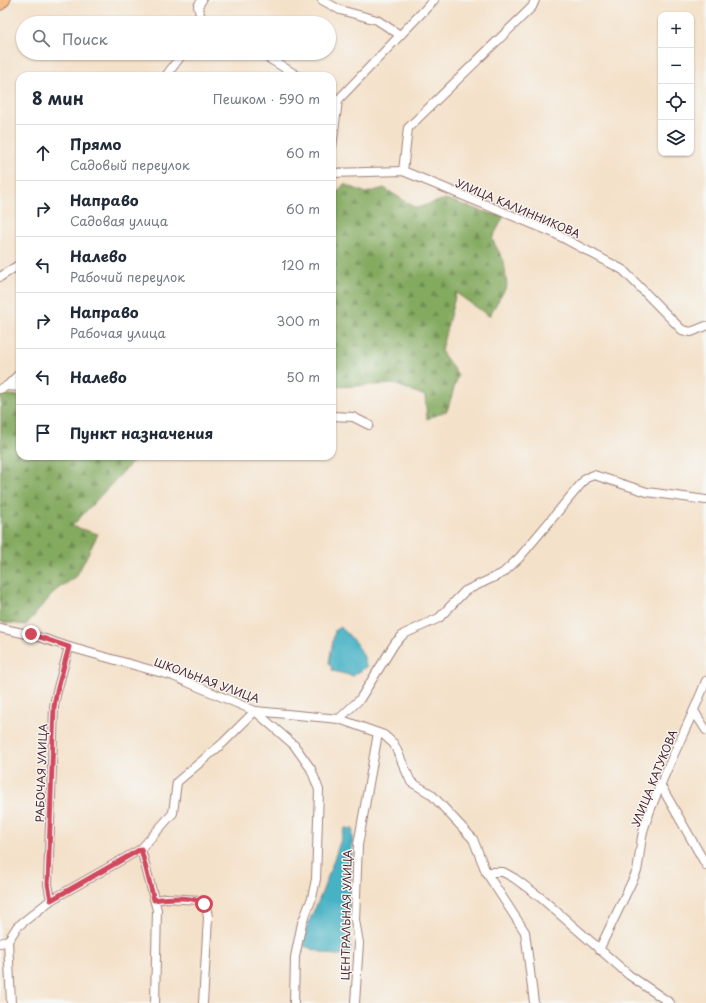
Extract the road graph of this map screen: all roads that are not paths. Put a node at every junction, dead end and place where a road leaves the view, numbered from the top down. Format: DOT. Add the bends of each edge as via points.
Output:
graph roads {
  1 [pos="4,0"];
  2 [pos="202,0"];
  3 [pos="322,0"];
  4 [pos="434,0"];
  5 [pos="535,0"];
  6 [pos="0,5"];
  7 [pos="200,16"];
  8 [pos="400,35"];
  9 [pos="178,60"];
  10 [pos="272,60"];
  11 [pos="169,72"];
  12 [pos="291,72"];
  13 [pos="336,97"];
  14 [pos="403,171"];
  15 [pos="336,173"];
  16 [pos="16,267"];
  17 [pos="0,277"];
  18 [pos="706,326"];
  19 [pos="16,376"];
  20 [pos="3,387"];
  21 [pos="16,387"];
  22 [pos="336,416"];
  23 [pos="369,425"];
  24 [pos="706,500"];
  25 [pos="0,628"];
  26 [pos="69,647"];
  27 [pos="706,681"];
  28 [pos="256,710"];
  29 [pos="694,711"];
  30 [pos="339,719"];
  31 [pos="706,730"];
  32 [pos="378,733"];
  33 [pos="661,786"];
  34 [pos="141,849"];
  35 [pos="706,865"];
  36 [pos="486,872"];
  37 [pos="51,900"];
  38 [pos="154,900"];
  39 [pos="4,942"];
  40 [pos="599,950"];
  41 [pos="11,1003"];
  42 [pos="155,1003"];
  43 [pos="203,1003"];
  44 [pos="294,1003"];
  45 [pos="355,1003"];
  46 [pos="534,1003"];
  47 [pos="670,1003"];
  1 -- 6 [label="main road"];
  2 -- 7 [label="street" via="198,6"];
  3 -- 8 [label="street" via="340,10 377,20"];
  4 -- 8 [label="street"];
  5 -- 14 [label="street" via="532,7 408,128"];
  8 -- 13 [label="street"];
  9 -- 11 [label="street"];
  10 -- 12 [label="street"];
  14 -- 15 [label="street, УЛИЦА КАЛИННИКОВА"];
  14 -- 18 [label="street, УЛИЦА КАЛИННИКОВА" via="552,232 622,270 682,330 691,332"];
  16 -- 17 [label="street"];
  19 -- 20 [label="street"];
  20 -- 21 [label="street"];
  22 -- 23 [label="street" via="353,417"];
  24 -- 30 [label="street" via="647,492 594,475 586,478 519,558 503,573 465,591 439,618 404,634 395,643 360,699"];
  25 -- 26 [label="street, ШКОЛЬНАЯ УЛИЦА" via="31,634"];
  26 -- 28 [label="street, ШКОЛЬНАЯ УЛИЦА" via="173,676"];
  26 -- 37 [label="street, РАБОЧАЯ УЛИЦА" via="54,707 48,884"];
  27 -- 29 [label="street, УЛИЦА КАТУКОВА"];
  28 -- 30 [label="street, ШКОЛЬНАЯ УЛИЦА"];
  28 -- 34 [label="street" via="223,743 177,782 173,813"];
  28 -- 44 [label="street" via="294,745 311,769 319,790 316,879 302,923 295,957"];
  29 -- 31 [label="street"];
  29 -- 33 [label="street, УЛИЦА КАТУКОВА"];
  30 -- 32 [label="street, ШКОЛЬНАЯ УЛИЦА"];
  32 -- 36 [label="street, ШКОЛЬНАЯ УЛИЦА" via="394,744 410,782 431,794 473,839"];
  32 -- 45 [label="street, ЦЕНТРАЛЬНАЯ УЛИЦА" via="358,845 355,920 359,943"];
  33 -- 35 [label="street"];
  33 -- 40 [label="street, УЛИЦА КАТУКОВА" via="644,830 637,871"];
  34 -- 37 [label="street"];
  34 -- 38 [label="street"];
  36 -- 40 [label="street" via="503,872 514,878 540,897"];
  36 -- 46 [label="street, ШКОЛЬНАЯ УЛИЦА" via="526,932"];
  37 -- 39 [label="street" via="17,927"];
  38 -- 42 [label="street" via="157,910"];
  38 -- 43 [label="street" via="200,900 207,908"];
  39 -- 41 [label="street"];
  40 -- 47 [label="street" via="629,975"];
}
